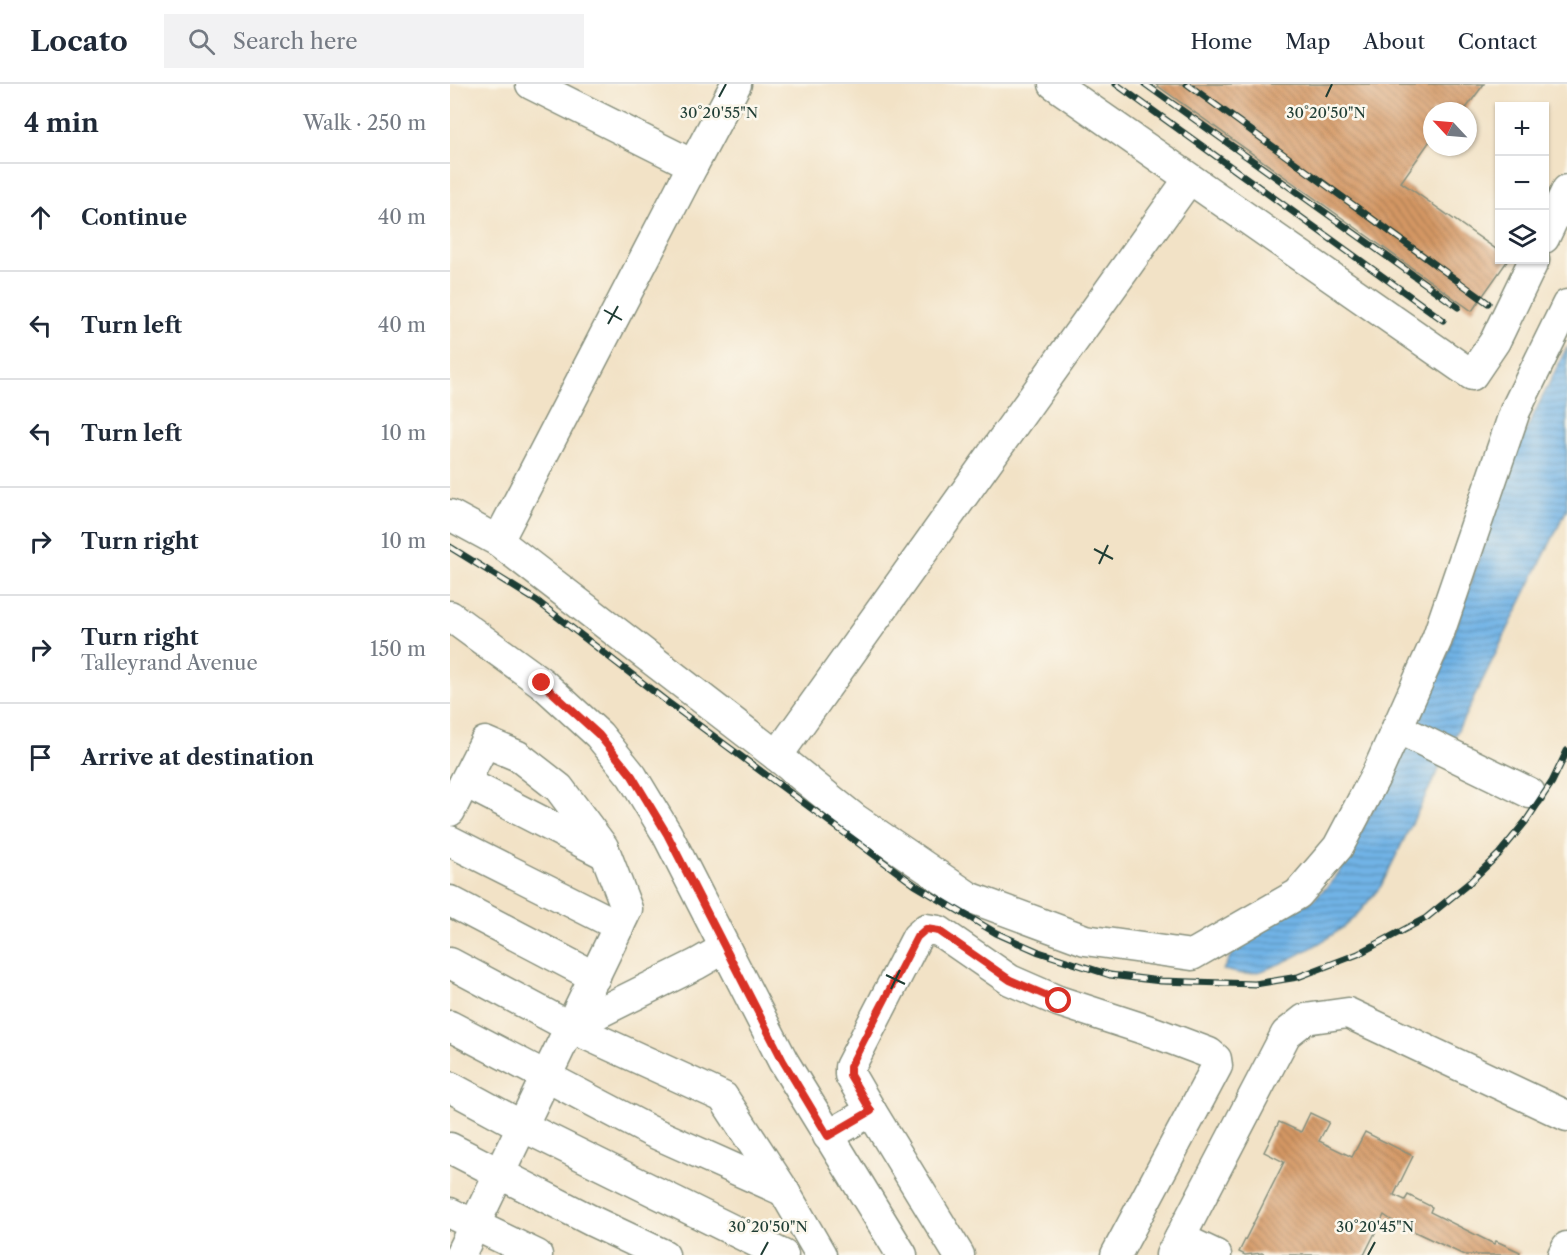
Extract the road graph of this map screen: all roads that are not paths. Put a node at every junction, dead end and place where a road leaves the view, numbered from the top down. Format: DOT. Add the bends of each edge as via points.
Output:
graph roads {
  1 [pos="531,84"];
  2 [pos="736,84"];
  3 [pos="1054,84"];
  4 [pos="693,165"];
  5 [pos="1189,179"];
  6 [pos="1567,190"];
  7 [pos="1549,229"];
  8 [pos="1532,264"];
  9 [pos="1567,305"];
  10 [pos="450,515"];
  11 [pos="498,541"];
  12 [pos="450,616"];
  13 [pos="1404,731"];
  14 [pos="777,756"];
  15 [pos="465,782"];
  16 [pos="1530,794"];
  17 [pos="450,811"];
  18 [pos="450,842"];
  19 [pos="606,854"];
  20 [pos="450,901"];
  21 [pos="619,926"];
  22 [pos="725,948"];
  23 [pos="450,963"];
  24 [pos="595,977"];
  25 [pos="450,1026"];
  26 [pos="570,1027"];
  27 [pos="548,1076"];
  28 [pos="450,1087"];
  29 [pos="871,1111"];
  30 [pos="1567,1116"];
  31 [pos="522,1126"];
  32 [pos="828,1136"];
  33 [pos="450,1148"];
  34 [pos="499,1173"];
  35 [pos="783,1191"];
  36 [pos="462,1219"];
  37 [pos="1176,1247"];
  38 [pos="1567,1247"];
  39 [pos="459,1255"];
  40 [pos="537,1255"];
  41 [pos="664,1255"];
  42 [pos="783,1255"];
  43 [pos="821,1255"];
  44 [pos="902,1255"];
  45 [pos="959,1255"];
  46 [pos="1116,1255"];
  47 [pos="1216,1255"];
  48 [pos="1563,1255"];
  1 -- 4 [label="street"];
  2 -- 4 [label="street"];
  3 -- 5 [label="street"];
  4 -- 11 [label="street"];
  5 -- 8 [label="street" via="1472,375 1495,341"];
  5 -- 14 [label="street"];
  6 -- 7 [label="street"];
  9 -- 13 [label="street" via="1515,411"];
  10 -- 11 [label="street"];
  11 -- 14 [label="street"];
  12 -- 22 [label="street" via="542,683 599,735 632,776 667,834"];
  13 -- 14 [label="street" via="1338,847 1298,894 1192,955 1085,940 969,897 855,819"];
  13 -- 16 [label="street"];
  15 -- 17 [label="street"];
  15 -- 19 [label="street"];
  15 -- 19 [label="street" via="485,742 518,756 559,788"];
  18 -- 21 [label="street"];
  19 -- 21 [label="street" via="627,909"];
  20 -- 24 [label="street"];
  21 -- 24 [label="street"];
  22 -- 26 [label="street"];
  22 -- 32 [label="street" via="783,1061"];
  23 -- 26 [label="street"];
  24 -- 26 [label="street"];
  25 -- 27 [label="street"];
  26 -- 27 [label="street"];
  26 -- 35 [label="street" via="723,1097"];
  27 -- 31 [label="street"];
  27 -- 35 [label="street" via="650,1131"];
  28 -- 31 [label="street"];
  29 -- 32 [label="street"];
  29 -- 45 [label="street"];
  29 -- 46 [label="street" via="850,1075 850,1067 917,937 926,929 939,931 1010,980 1209,1053 1217,1066"];
  30 -- 37 [label="street" via="1348,1013 1305,1019 1286,1034"];
  31 -- 34 [label="street"];
  31 -- 42 [label="street"];
  32 -- 44 [label="street"];
  33 -- 34 [label="street"];
  34 -- 36 [label="street"];
  34 -- 41 [label="street"];
  35 -- 43 [label="street"];
  36 -- 39 [label="street"];
  36 -- 40 [label="street"];
  37 -- 47 [label="street"];
  38 -- 48 [label="street"];
}
